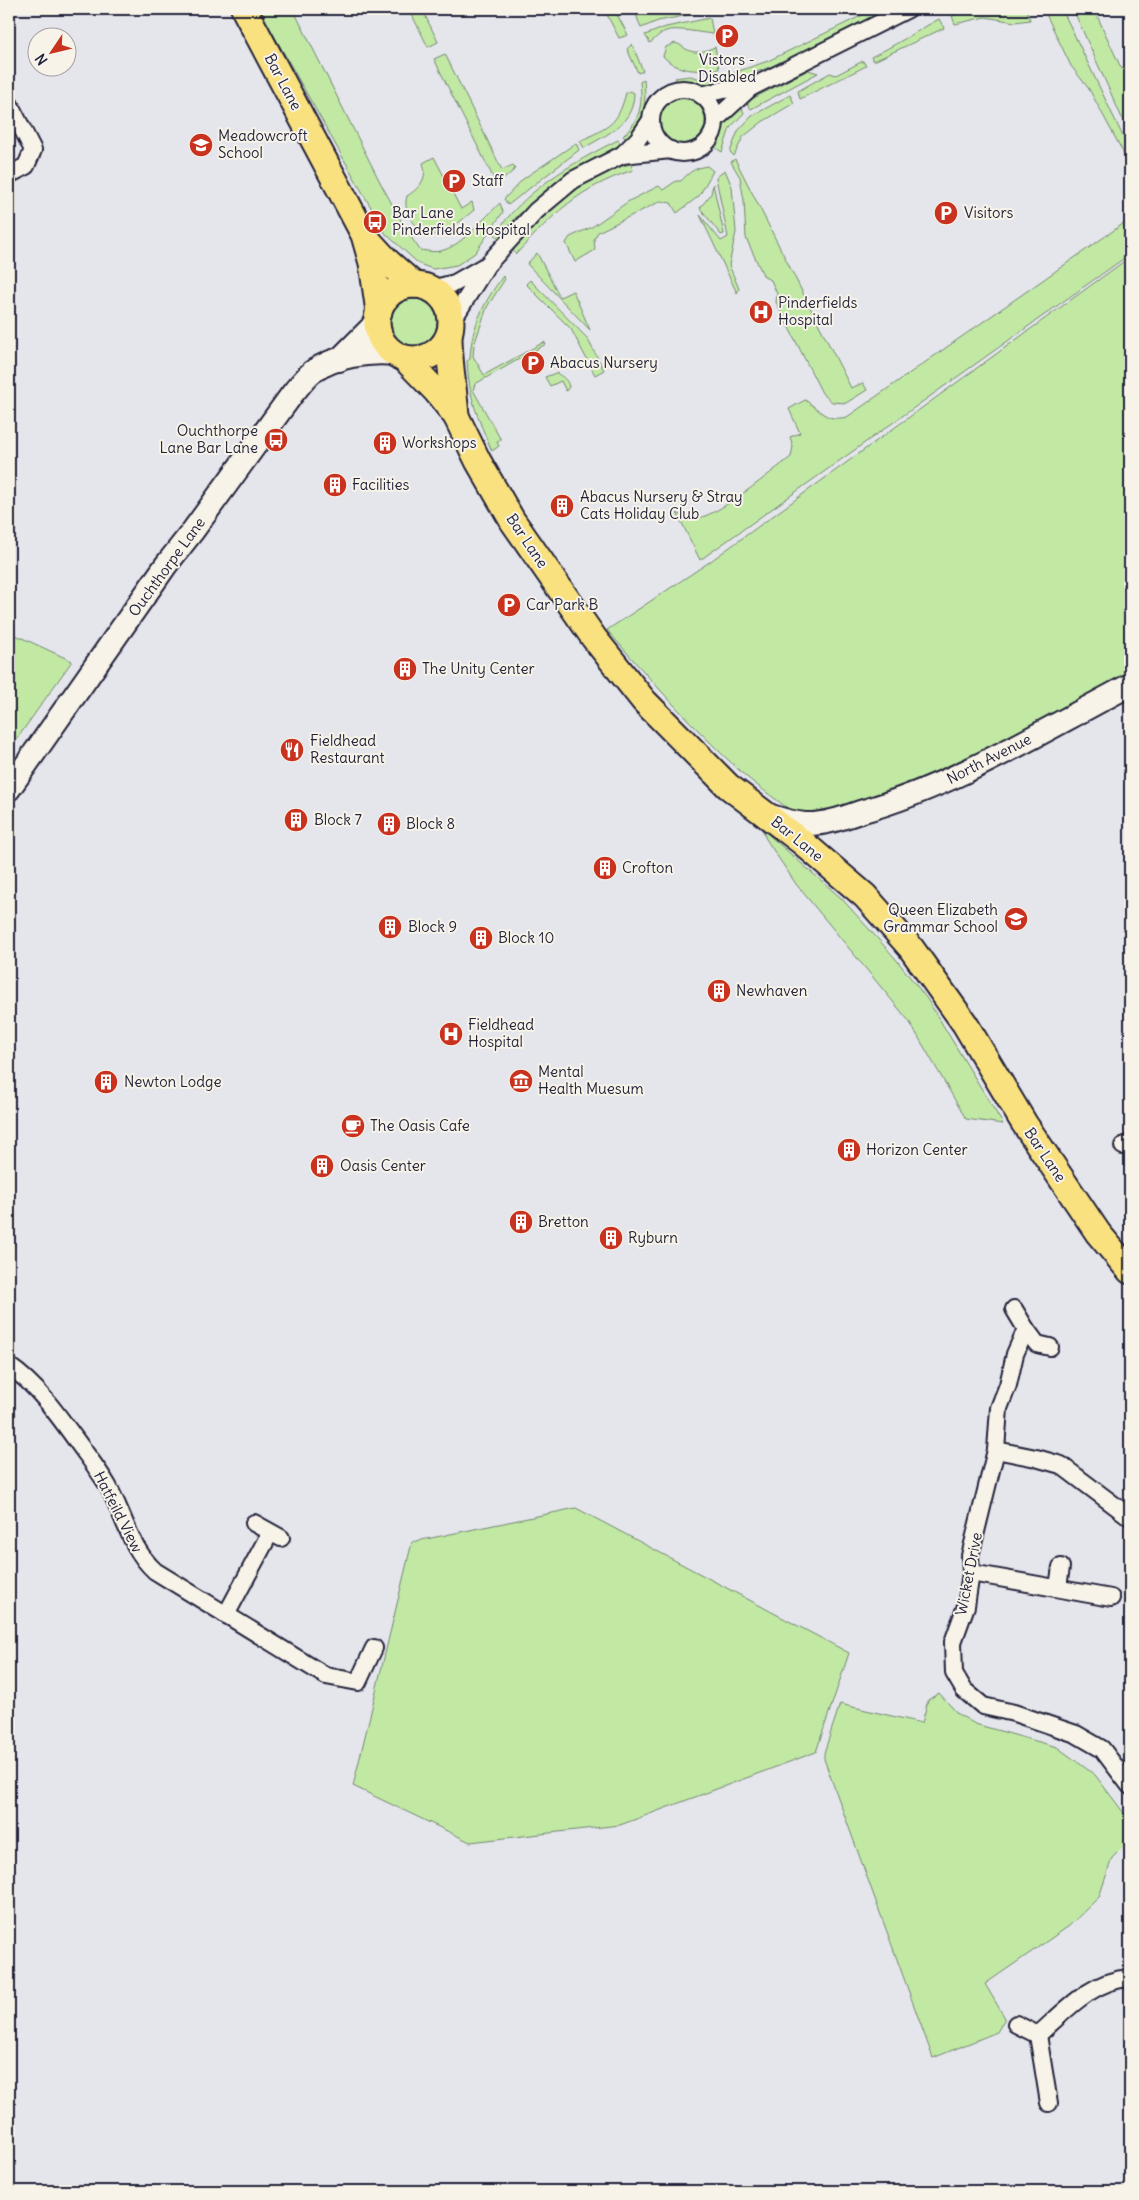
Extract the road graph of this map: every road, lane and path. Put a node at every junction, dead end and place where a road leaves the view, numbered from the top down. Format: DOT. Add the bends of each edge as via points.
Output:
graph roads {
  1 [pos="244,9"];
  2 [pos="908,9"];
  3 [pos="750,88"];
  4 [pos="701,95"];
  5 [pos="9,103"];
  6 [pos="652,120"];
  7 [pos="715,120"];
  8 [pos="671,150"];
  9 [pos="622,155"];
  10 [pos="9,175"];
  11 [pos="364,235"];
  12 [pos="487,264"];
  13 [pos="422,287"];
  14 [pos="378,315"];
  15 [pos="450,329"];
  16 [pos="400,356"];
  17 [pos="339,360"];
  18 [pos="456,416"];
  19 [pos="1130,685"];
  20 [pos="9,789"];
  21 [pos="765,813"];
  22 [pos="841,818"];
  23 [pos="822,858"];
  24 [pos="1130,1271"];
  25 [pos="1014,1309"];
  26 [pos="1026,1329"];
  27 [pos="1050,1347"];
  28 [pos="9,1366"];
  29 [pos="996,1450"];
  30 [pos="1130,1517"];
  31 [pos="254,1523"];
  32 [pos="1061,1567"];
  33 [pos="971,1573"];
  34 [pos="1058,1587"];
  35 [pos="1111,1598"];
  36 [pos="226,1615"];
  37 [pos="374,1648"];
  38 [pos="1129,1781"];
  39 [pos="1130,1978"];
  40 [pos="1016,2024"];
  41 [pos="1038,2035"];
  42 [pos="1049,2104"];
  1 -- 11 [label="main road, Bar Lane"];
  2 -- 3 [label="street"];
  3 -- 4 [label="street"];
  3 -- 7 [label="street"];
  4 -- 6 [label="street" via="682,90 667,94 656,106"];
  4 -- 7 [label="street" via="711,106"];
  5 -- 10 [label="street" via="32,150 26,166"];
  6 -- 8 [label="street" via="656,138"];
  6 -- 9 [label="street"];
  7 -- 8 [label="street" via="712,134 704,146 689,152"];
  8 -- 9 [label="street"];
  9 -- 12 [label="street" via="573,180 536,211"];
  11 -- 13 [label="main road, Bar Lane" via="389,263"];
  11 -- 14 [label="main road, Bar Lane" via="372,263"];
  12 -- 13 [label="street" via="455,283"];
  12 -- 15 [label="street"];
  13 -- 14 [label="main road" via="399,288 382,304"];
  13 -- 15 [label="main road" via="445,302 450,312"];
  14 -- 16 [label="main road" via="378,332 384,343"];
  14 -- 17 [label="street, Ouchthorpe Lane" via="371,328"];
  15 -- 16 [label="main road" via="441,347 429,356 415,359"];
  15 -- 18 [label="main road, Bar Lane" via="450,367"];
  16 -- 17 [label="street, Ouchthorpe Lane" via="380,353"];
  16 -- 18 [label="main road, Bar Lane"];
  17 -- 20 [label="street, Ouchthorpe Lane" via="312,372 293,393 166,565"];
  18 -- 21 [label="main road, Bar Lane" via="512,520 594,638 644,701 728,786"];
  19 -- 22 [label="street, North Avenue" via="934,788"];
  21 -- 22 [label="street, North Avenue" via="804,824"];
  21 -- 23 [label="main road, Bar Lane"];
  22 -- 23 [label="street" via="825,837"];
  23 -- 24 [label="main road, Bar Lane" via="865,896 911,948 965,1024 1024,1123 1092,1225"];
  25 -- 26 [label="street"];
  26 -- 27 [label="street" via="1037,1344"];
  26 -- 29 [label="street, Wicket Drive" via="999,1408"];
  28 -- 36 [label="street, Hatfeild View" via="31,1382 108,1485 143,1560 155,1571"];
  29 -- 30 [label="street" via="1061,1465"];
  29 -- 33 [label="street, Wicket Drive" via="970,1556"];
  31 -- 36 [label="street" via="275,1536"];
  32 -- 34 [label="street"];
  33 -- 34 [label="street"];
  33 -- 38 [label="street, Wicket Drive" via="966,1606 952,1642 954,1673 964,1690 983,1706 1076,1734 1102,1749"];
  34 -- 35 [label="street"];
  36 -- 37 [label="street, Hatfeild View" via="326,1676 358,1682"];
  39 -- 41 [label="street" via="1118,1978 1088,1991"];
  40 -- 41 [label="street"];
  41 -- 42 [label="street"];
}
